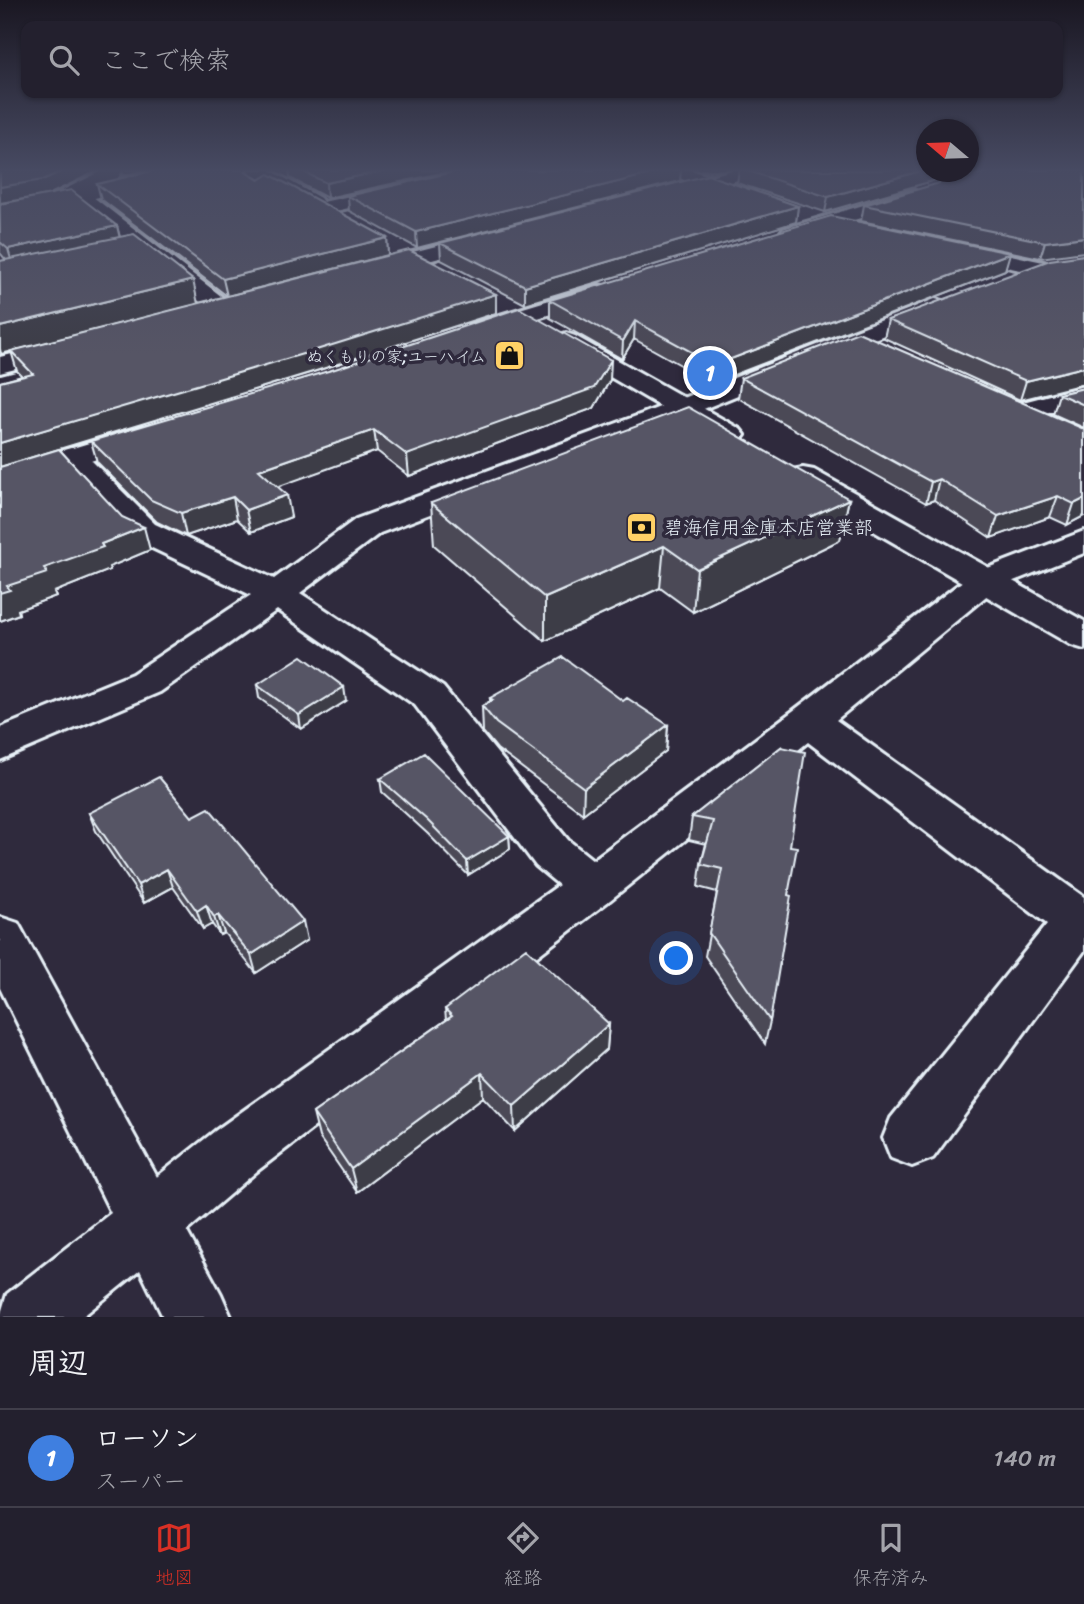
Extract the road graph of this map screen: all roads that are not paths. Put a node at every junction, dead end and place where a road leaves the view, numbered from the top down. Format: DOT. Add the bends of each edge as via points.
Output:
graph roads {
  1 [pos="123,231"];
  2 [pos="515,231"];
  3 [pos="795,231"];
  4 [pos="771,239"];
  5 [pos="933,245"];
  6 [pos="391,246"];
  7 [pos="142,247"];
  8 [pos="116,253"];
  9 [pos="414,258"];
  10 [pos="1084,261"];
  11 [pos="1040,268"];
  12 [pos="450,276"];
  13 [pos="342,277"];
  14 [pos="995,284"];
  15 [pos="1084,284"];
  16 [pos="621,286"];
  17 [pos="961,296"];
  18 [pos="249,301"];
  19 [pos="498,301"];
  20 [pos="222,308"];
  21 [pos="196,315"];
  22 [pos="524,316"];
  23 [pos="459,336"];
  24 [pos="857,339"];
  25 [pos="92,342"];
  26 [pos="894,356"];
  27 [pos="0,365"];
  28 [pos="1084,394"];
  29 [pos="681,407"];
  30 [pos="1051,427"];
  31 [pos="160,430"];
  32 [pos="71,457"];
  33 [pos="0,480"];
  34 [pos="1084,541"];
  35 [pos="984,581"];
  36 [pos="277,594"];
  37 [pos="1084,637"];
  38 [pos="808,722"];
  39 [pos="0,745"];
  40 [pos="593,886"];
  41 [pos="1082,922"];
  42 [pos="0,938"];
  43 [pos="912,1138"];
  44 [pos="147,1224"];
  45 [pos="30,1317"];
  46 [pos="198,1317"];
  1 -- 7 [label="street"];
  2 -- 9 [label="street"];
  3 -- 4 [label="street"];
  5 -- 11 [label="street"];
  6 -- 9 [label="street"];
  7 -- 8 [label="street"];
  7 -- 20 [label="street"];
  9 -- 12 [label="street"];
  9 -- 13 [label="street"];
  10 -- 11 [label="street"];
  11 -- 14 [label="street"];
  11 -- 15 [label="street"];
  16 -- 22 [label="street"];
  17 -- 24 [label="street"];
  18 -- 20 [label="street"];
  19 -- 22 [label="street"];
  20 -- 21 [label="street"];
  22 -- 23 [label="street"];
  22 -- 29 [label="street"];
  24 -- 26 [label="street"];
  24 -- 29 [label="street"];
  25 -- 27 [label="street"];
  28 -- 30 [label="street" via="1005,406"];
  29 -- 35 [label="street"];
  29 -- 36 [label="street" via="368,526"];
  31 -- 32 [label="street"];
  32 -- 33 [label="street"];
  32 -- 36 [label="street" via="143,530"];
  34 -- 35 [label="street"];
  35 -- 37 [label="street"];
  35 -- 38 [label="street"];
  36 -- 39 [label="street" via="146,683"];
  36 -- 40 [label="street" via="429,696 552,853"];
  38 -- 40 [label="street"];
  38 -- 41 [label="street"];
  40 -- 44 [label="street" via="236,1151"];
  41 -- 43 [label="street"];
  42 -- 44 [label="street"];
  44 -- 45 [label="street"];
  44 -- 46 [label="street"];
}
